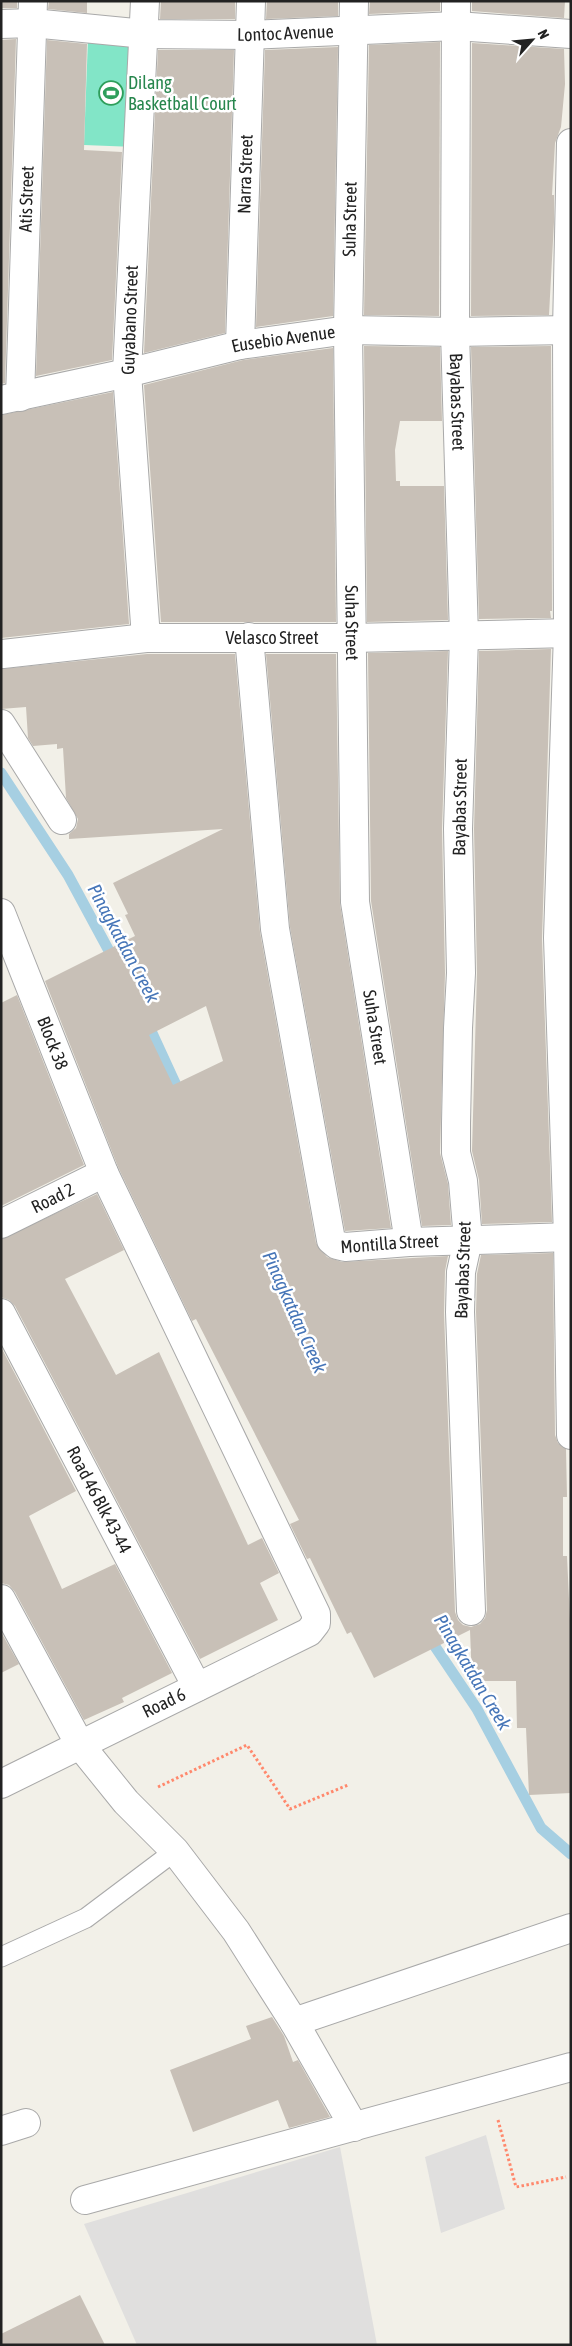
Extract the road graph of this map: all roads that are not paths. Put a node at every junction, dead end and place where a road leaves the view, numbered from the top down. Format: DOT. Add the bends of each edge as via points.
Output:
graph roads {
  1 [pos="145,1"];
  2 [pos="251,1"];
  3 [pos="354,1"];
  4 [pos="33,12"];
  5 [pos="456,13"];
  6 [pos="1,24"];
  7 [pos="353,30"];
  8 [pos="144,34"];
  9 [pos="571,34"];
  10 [pos="250,35"];
  11 [pos="571,143"];
  12 [pos="348,330"];
  13 [pos="569,330"];
  14 [pos="455,332"];
  15 [pos="240,345"];
  16 [pos="127,373"];
  17 [pos="10,399"];
  18 [pos="569,633"];
  19 [pos="464,636"];
  20 [pos="249,637"];
  21 [pos="146,638"];
  22 [pos="351,638"];
  23 [pos="3,654"];
  24 [pos="1,724"];
  25 [pos="62,820"];
  26 [pos="1,913"];
  27 [pos="564,938"];
  28 [pos="104,1173"];
  29 [pos="1,1224"];
  30 [pos="569,1237"];
  31 [pos="468,1240"];
  32 [pos="410,1242"];
  33 [pos="1,1313"];
  34 [pos="571,1435"];
  35 [pos="1,1599"];
  36 [pos="471,1611"];
  37 [pos="316,1614"];
  38 [pos="197,1687"];
  39 [pos="80,1745"];
  40 [pos="1,1784"];
  41 [pos="176,1851"];
  42 [pos="571,1928"];
  43 [pos="1,1957"];
  44 [pos="294,2022"];
  45 [pos="571,2067"];
  46 [pos="354,2127"];
  47 [pos="85,2200"];
  1 -- 8 [label="street, Guyabano Street"];
  2 -- 10 [label="street, Narra Street"];
  3 -- 7 [label="street, Suha Street"];
  4 -- 6 [label="street, Lontoc Avenue"];
  4 -- 8 [label="street, Lontoc Avenue"];
  4 -- 17 [label="street, Atis Street"];
  5 -- 7 [label="street, Lontoc Avenue"];
  5 -- 9 [label="street, Lontoc Avenue"];
  5 -- 14 [label="street, Bayabas Street"];
  7 -- 10 [label="street, Lontoc Avenue"];
  7 -- 12 [label="street, Suha Street"];
  8 -- 10 [label="street, Lontoc Avenue"];
  8 -- 16 [label="street, Guyabano Street"];
  10 -- 15 [label="street, Narra Street"];
  11 -- 13 [label="street"];
  12 -- 14 [label="street, Eusebio Avenue"];
  12 -- 15 [label="street, Eusebio Avenue"];
  12 -- 22 [label="street, Suha Street"];
  13 -- 14 [label="street, Eusebio Avenue"];
  13 -- 18 [label="street"];
  14 -- 19 [label="street, Bayabas Street"];
  15 -- 16 [label="street, Eusebio Avenue"];
  16 -- 17 [label="street, Eusebio Avenue"];
  16 -- 21 [label="street, Guyabano Street"];
  18 -- 19 [label="street, Velasco Street"];
  18 -- 27 [label="street"];
  19 -- 22 [label="street, Velasco Street"];
  19 -- 31 [label="street, Bayabas Street" via="458,829 461,973 456,1153 463,1181"];
  20 -- 21 [label="street, Velasco Street"];
  20 -- 22 [label="street, Velasco Street"];
  20 -- 32 [label="street, Montilla Street" via="275,929 331,1240 345,1247"];
  21 -- 23 [label="street, Velasco Street"];
  22 -- 32 [label="street, Suha Street" via="354,902"];
  24 -- 25 [label="street"];
  26 -- 28 [label="street, Block 38"];
  27 -- 30 [label="street"];
  28 -- 29 [label="street, Road 2"];
  28 -- 37 [label="street, Block 38"];
  30 -- 31 [label="street, Montilla Street"];
  30 -- 34 [label="street"];
  31 -- 32 [label="street, Montilla Street"];
  31 -- 36 [label="street, Bayabas Street" via="461,1272 460,1312"];
  33 -- 38 [label="street, Road 46 Blk 43-44"];
  35 -- 39 [label="street"];
  37 -- 38 [label="street, Road 6" via="316,1623 309,1632"];
  38 -- 39 [label="street, Road 6"];
  39 -- 40 [label="street, Road 6"];
  39 -- 41 [label="street" via="126,1802"];
  41 -- 43 [label="lane" via="86,1918"];
  41 -- 44 [label="street" via="236,1931"];
  42 -- 44 [label="street"];
  44 -- 46 [label="street"];
  45 -- 46 [label="street"];
  46 -- 47 [label="street"];
}
